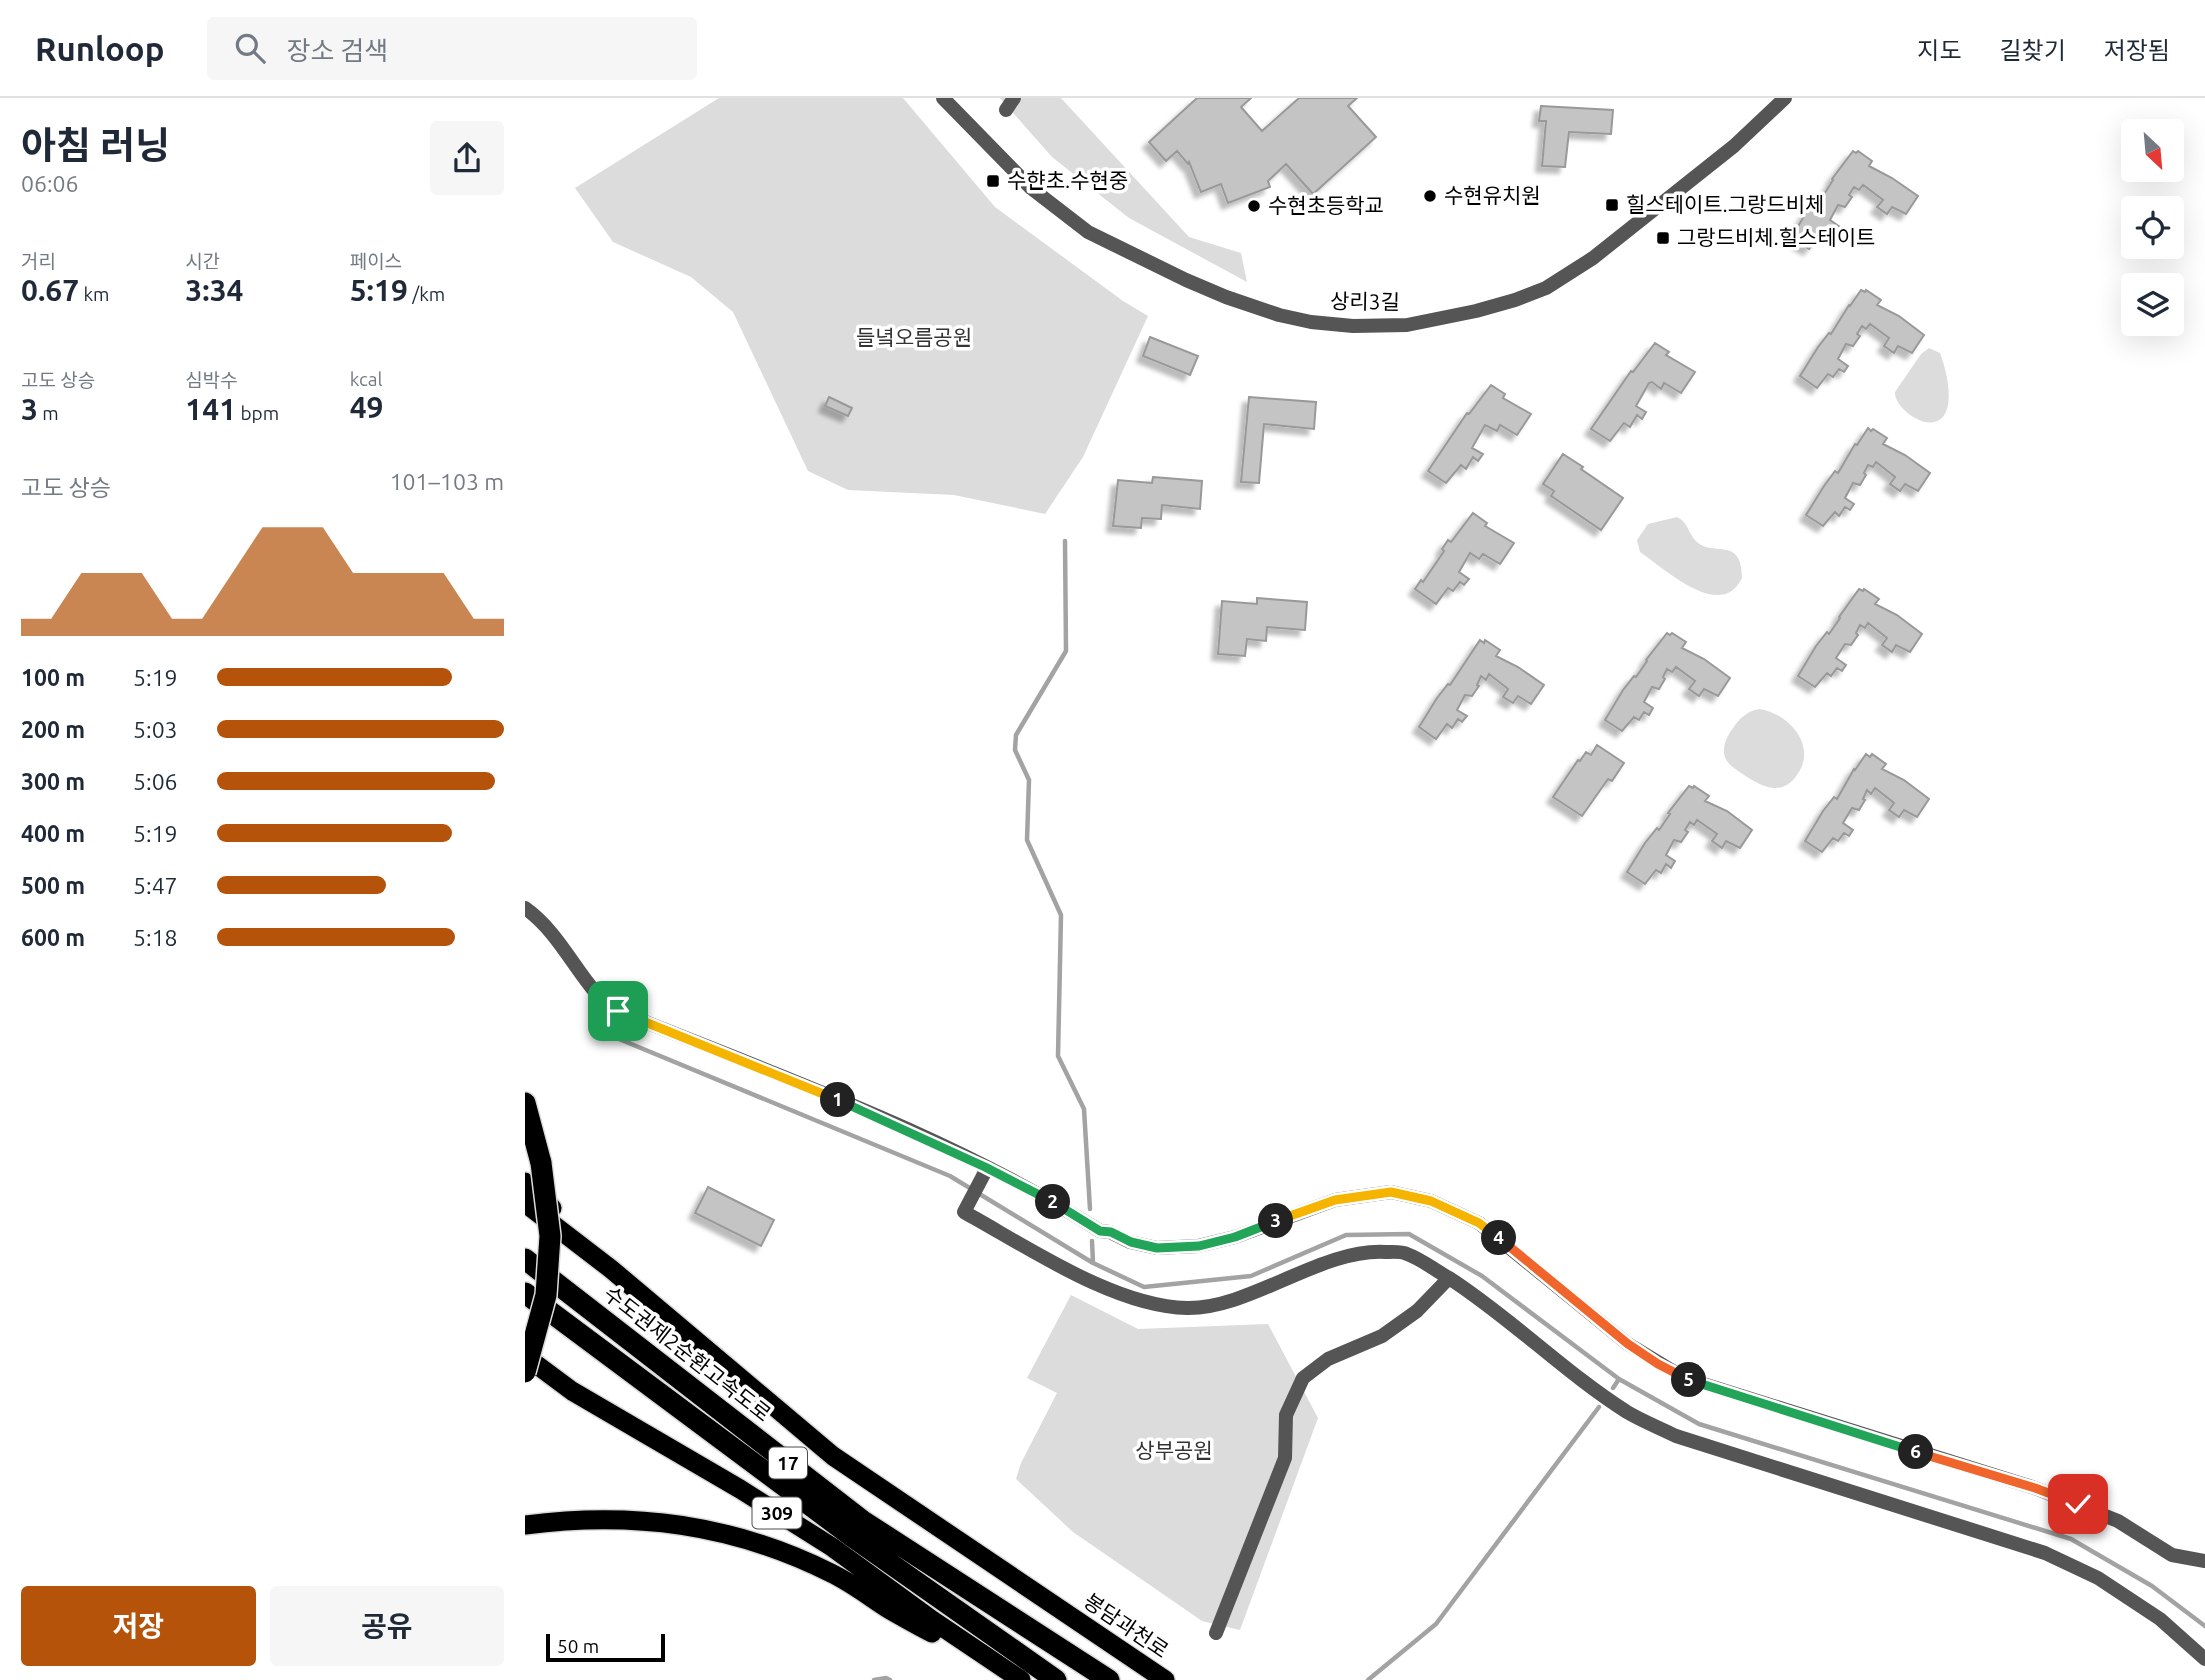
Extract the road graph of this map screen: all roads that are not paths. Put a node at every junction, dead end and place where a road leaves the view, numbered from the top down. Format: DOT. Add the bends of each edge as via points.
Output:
graph roads {
  1 [pos="943,98"];
  2 [pos="1785,98"];
  3 [pos="525,908"];
  4 [pos="525,1103"];
  5 [pos="985,1171"];
  6 [pos="525,1182"];
  7 [pos="525,1203"];
  8 [pos="525,1259"];
  9 [pos="611,1269"];
  10 [pos="1448,1278"];
  11 [pos="525,1293"];
  12 [pos="525,1356"];
  13 [pos="525,1372"];
  14 [pos="525,1525"];
  15 [pos="2205,1561"];
  16 [pos="1216,1633"];
  17 [pos="2205,1659"];
  18 [pos="1048,1674"];
  19 [pos="1019,1680"];
  20 [pos="1109,1680"];
  21 [pos="1165,1680"];
  1 -- 2 [label="street, 상리3길" via="1031,188 1088,232 1226,297 1279,315 1353,326 1407,325 1476,311 1546,288 1593,258 1734,146"];
  3 -- 5 [label="street" via="567,951 599,996 618,1011 879,1117"];
  4 -- 13 [label="highway, bridge" via="541,1163 549,1236 546,1295"];
  5 -- 10 [label="street" via="964,1212 1126,1297 1187,1308 1221,1303 1368,1251 1406,1253"];
  5 -- 15 [label="street" via="1033,1191 1100,1231 1157,1248 1199,1246 1235,1237 1335,1200 1391,1192 1431,1201 1479,1223 1628,1344 1683,1378 2035,1488 2117,1521 2172,1555"];
  6 -- 9 [label="highway"];
  7 -- 9 [label="highway"];
  8 -- 20 [label="highway, 수도권제2순환고속도로 / 17" via="863,1521"];
  9 -- 21 [label="highway, 봉담과천로" via="833,1456"];
  10 -- 16 [label="street" via="1417,1311 1382,1336 1328,1359 1303,1378 1286,1415 1285,1458"];
  10 -- 17 [label="street" via="1478,1296 1556,1361 1629,1413 1676,1436 2045,1553 2098,1578 2160,1619"];
  11 -- 18 [label="highway, 17" via="854,1538"];
  12 -- 19 [label="highway, 309" via="572,1391 832,1547"];
  14 -- 19 [label="highway" via="610,1518 683,1524 776,1548 834,1574"];
}
